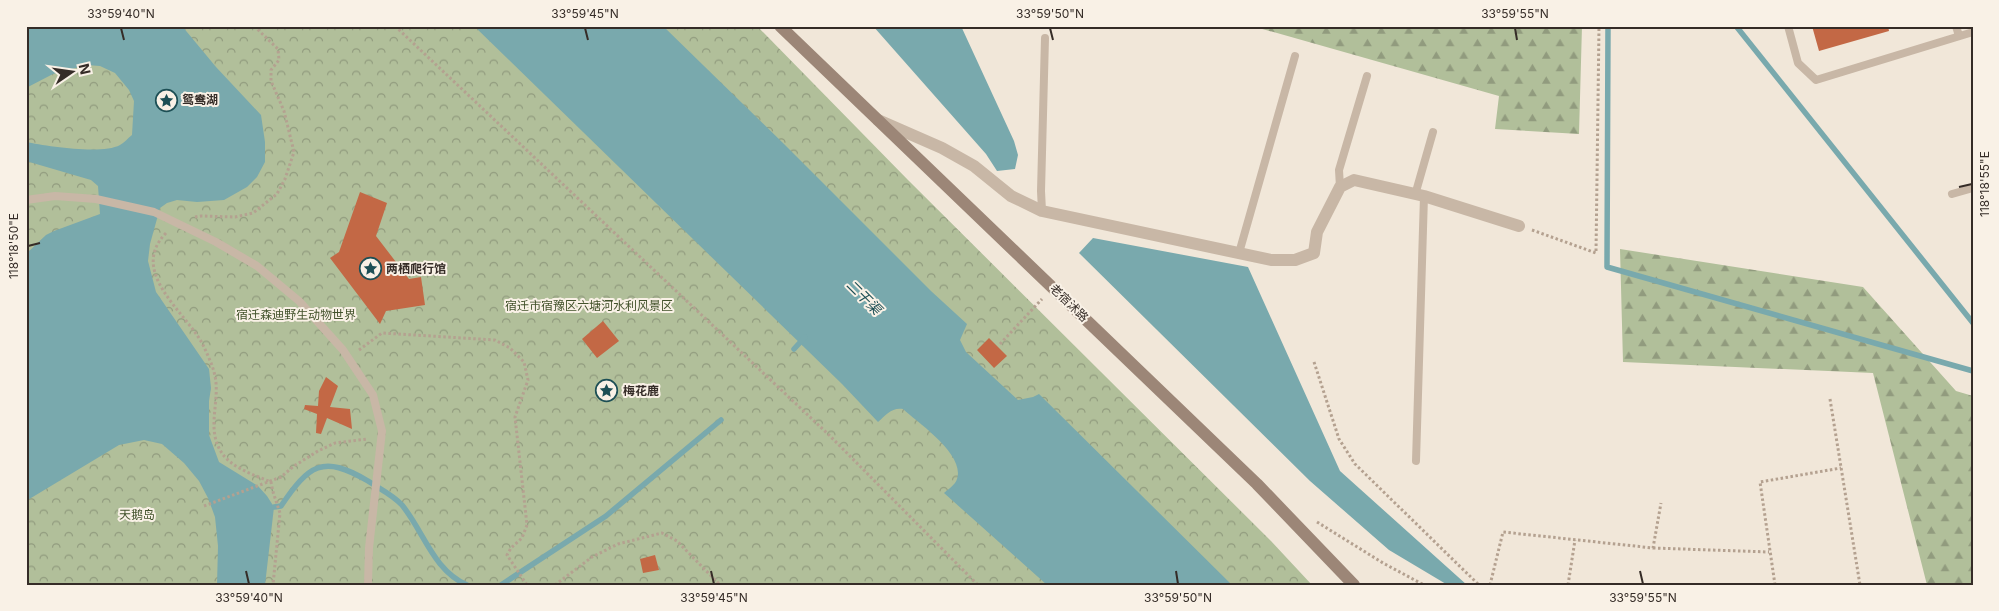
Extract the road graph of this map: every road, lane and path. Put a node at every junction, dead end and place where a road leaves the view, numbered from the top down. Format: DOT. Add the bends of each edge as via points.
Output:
graph roads {
  1 [pos="254,26"];
  2 [pos="395,26"];
  3 [pos="780,26"];
  4 [pos="1599,26"];
  5 [pos="1788,26"];
  6 [pos="1956,26"];
  7 [pos="1973,32"];
  8 [pos="1958,36"];
  9 [pos="1045,38"];
  10 [pos="1295,56"];
  11 [pos="1367,76"];
  12 [pos="878,120"];
  13 [pos="1433,132"];
  14 [pos="1340,187"];
  15 [pos="1973,188"];
  16 [pos="1952,194"];
  17 [pos="1420,195"];
  18 [pos="26,200"];
  19 [pos="1042,211"];
  20 [pos="176,223"];
  21 [pos="1519,226"];
  22 [pos="1239,253"];
  23 [pos="1052,288"];
  24 [pos="1000,344"];
  25 [pos="349,358"];
  26 [pos="1314,362"];
  27 [pos="1830,399"];
  28 [pos="380,438"];
  29 [pos="1416,461"];
  30 [pos="1841,468"];
  31 [pos="271,482"];
  32 [pos="1661,502"];
  33 [pos="204,506"];
  34 [pos="1316,521"];
  35 [pos="1575,540"];
  36 [pos="1653,548"];
  37 [pos="1769,552"];
  38 [pos="273,585"];
  39 [pos="368,585"];
  40 [pos="527,585"];
  41 [pos="555,585"];
  42 [pos="720,585"];
  43 [pos="978,585"];
  44 [pos="1354,585"];
  45 [pos="1424,585"];
  46 [pos="1479,585"];
  47 [pos="1490,585"];
  48 [pos="1568,585"];
  49 [pos="1775,585"];
  50 [pos="1860,585"];
  1 -- 20 [label="path" via="278,49 279,60 271,70 271,81 284,111 294,152 285,179 277,194 253,213 235,217 201,216"];
  2 -- 43 [label="path" via="822,429"];
  3 -- 12 [label="main road, 老宿沭路"];
  4 -- 21 [label="path" via="1596,253"];
  5 -- 8 [label="lane" via="1798,63 1816,80"];
  6 -- 8 [label="lane"];
  7 -- 8 [label="lane"];
  9 -- 19 [label="lane"];
  10 -- 22 [label="lane"];
  11 -- 14 [label="lane" via="1339,170"];
  12 -- 19 [label="street" via="942,148 974,166 1011,196"];
  12 -- 23 [label="main road, 老宿沭路"];
  13 -- 17 [label="lane"];
  14 -- 17 [label="street" via="1354,180"];
  14 -- 22 [label="street" via="1317,232 1314,253 1295,260 1271,260"];
  15 -- 16 [label="lane"];
  17 -- 21 [label="street"];
  17 -- 29 [label="lane"];
  18 -- 20 [label="lane" via="55,196 96,199 154,212"];
  19 -- 22 [label="street"];
  20 -- 25 [label="lane" via="257,266 298,301"];
  20 -- 31 [label="path" via="160,239 155,251 158,283 203,344 215,374 215,438 220,451 247,472"];
  23 -- 24 [label="path"];
  23 -- 44 [label="main road, 老宿沭路" via="1258,484"];
  25 -- 28 [label="lane" via="373,395 382,431"];
  25 -- 40 [label="path" via="382,333 495,340 510,348 524,362 528,380 515,417 526,525 522,538 507,555"];
  26 -- 46 [label="path" via="1339,439 1355,464"];
  27 -- 30 [label="path"];
  28 -- 31 [label="path" via="335,443"];
  28 -- 39 [label="lane"];
  30 -- 37 [label="path" via="1760,482"];
  30 -- 50 [label="path"];
  31 -- 33 [label="path"];
  31 -- 38 [label="path" via="280,513"];
  32 -- 36 [label="path"];
  34 -- 45 [label="path"];
  35 -- 36 [label="path"];
  35 -- 47 [label="path" via="1503,532"];
  35 -- 48 [label="path"];
  36 -- 37 [label="path"];
  37 -- 49 [label="path"];
  41 -- 42 [label="path" via="592,557 618,544 662,533 677,541"];
}
